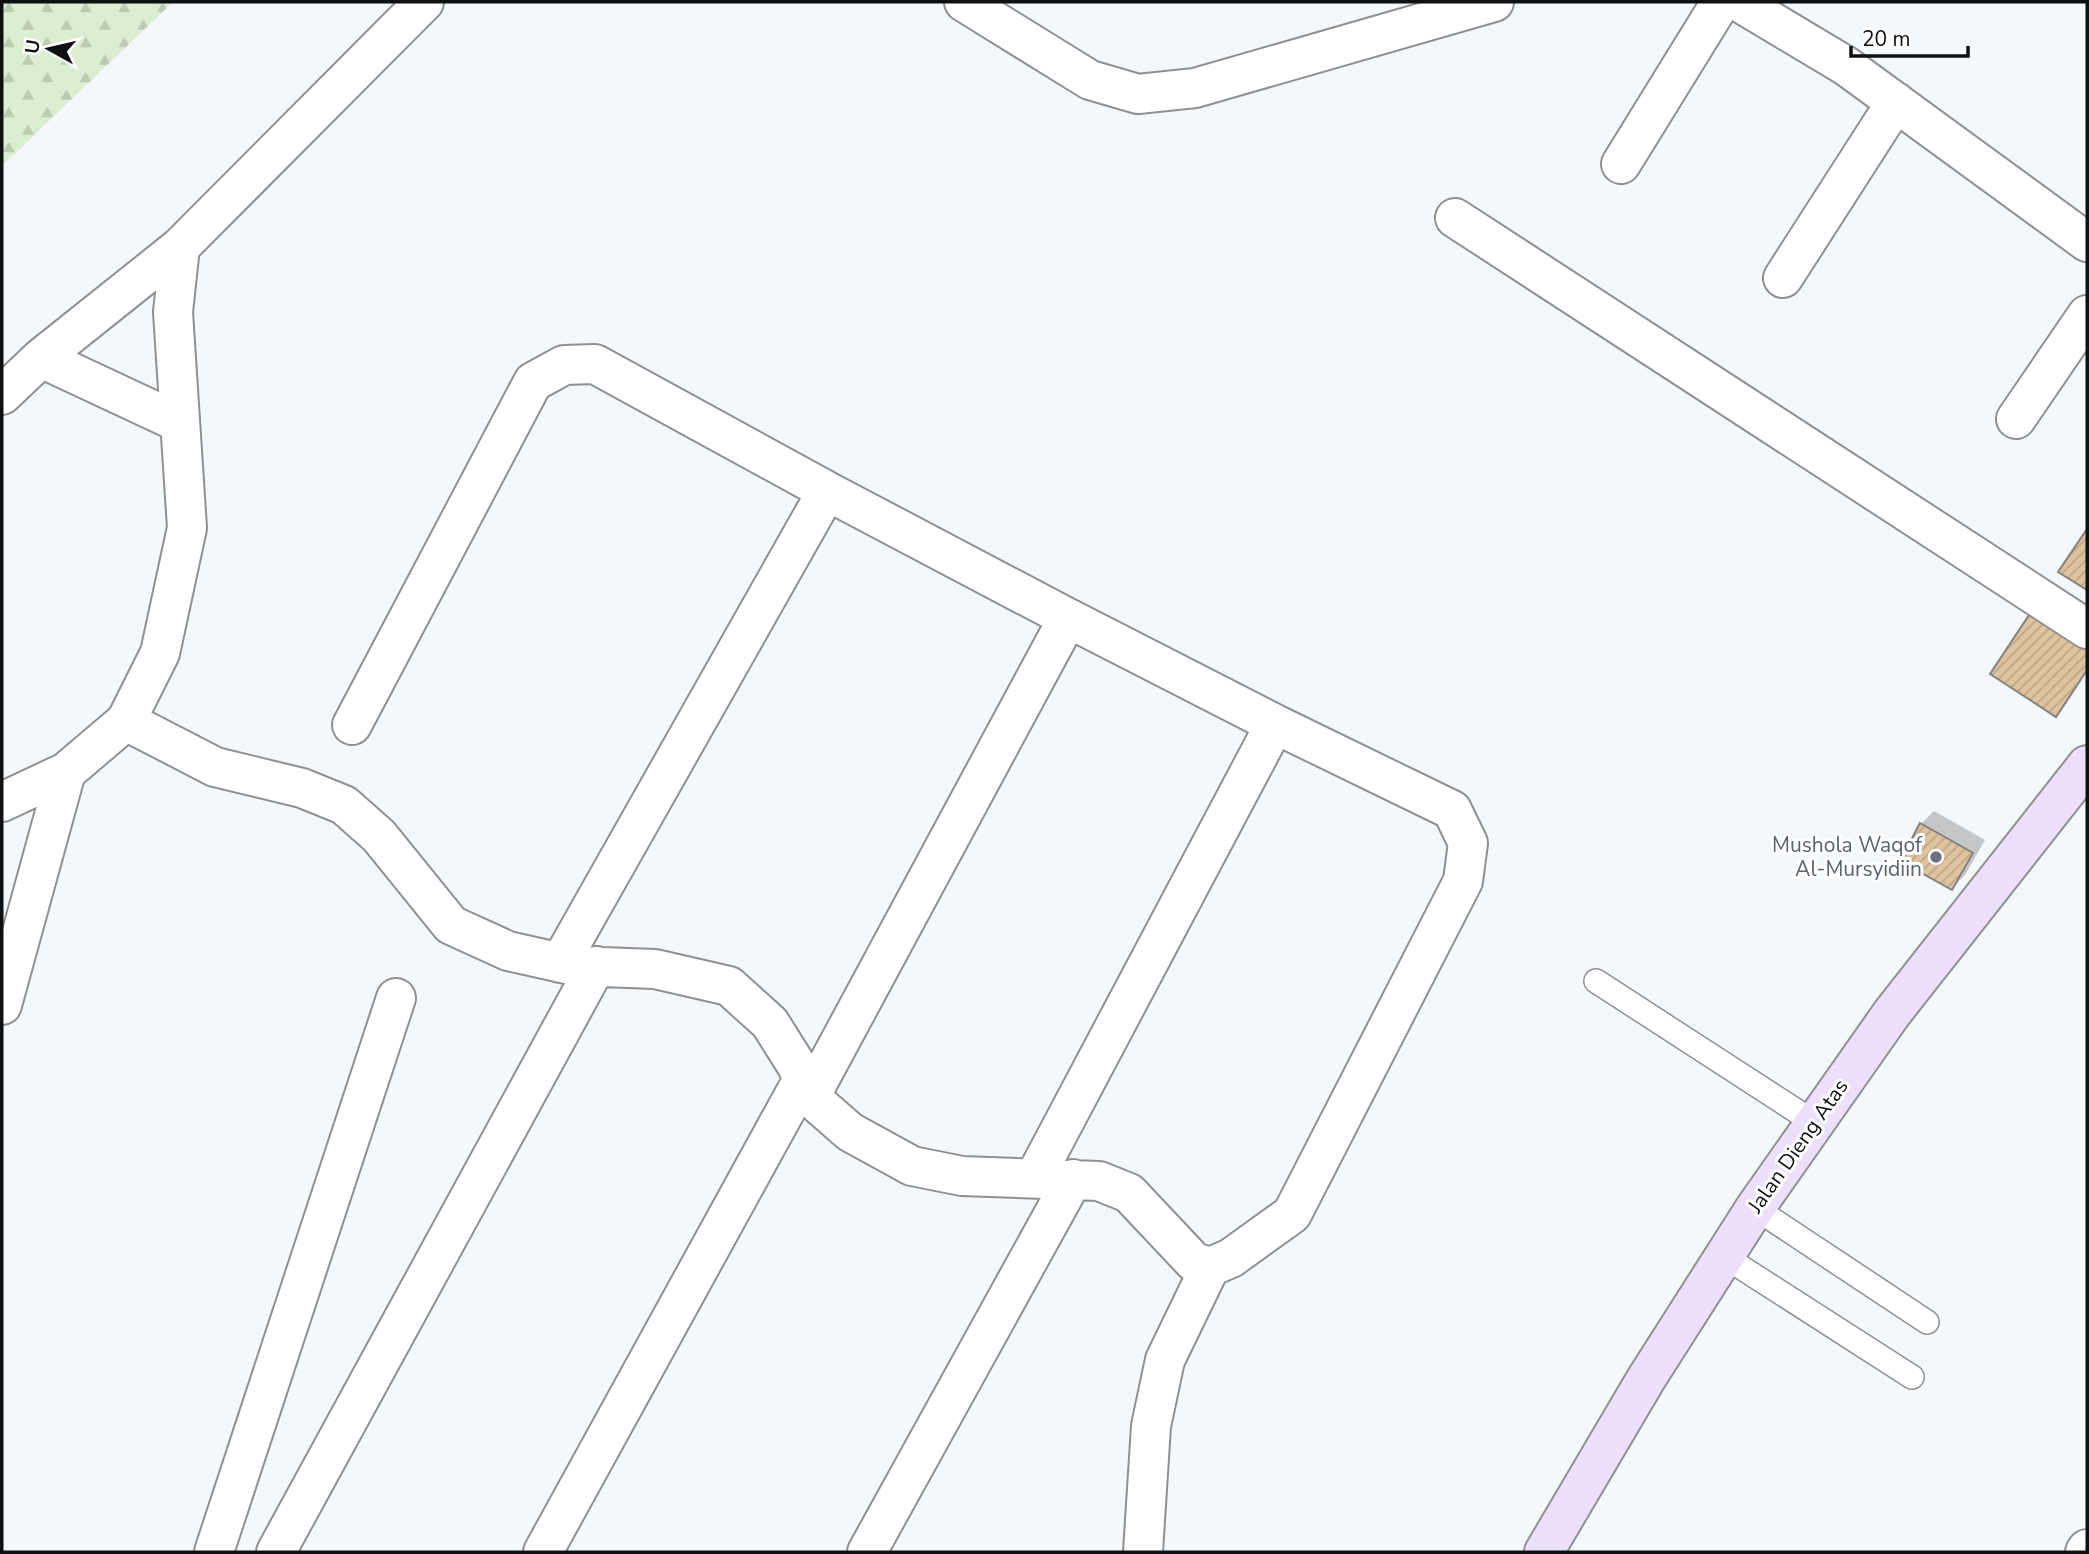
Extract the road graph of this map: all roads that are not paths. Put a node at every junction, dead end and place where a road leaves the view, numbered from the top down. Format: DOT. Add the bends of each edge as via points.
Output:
graph roads {
  1 [pos="424,2"];
  2 [pos="964,2"];
  3 [pos="1493,2"];
  4 [pos="1721,2"];
  5 [pos="1739,2"];
  6 [pos="1896,102"];
  7 [pos="1621,164"];
  8 [pos="1455,218"];
  9 [pos="2087,242"];
  10 [pos="180,247"];
  11 [pos="1783,278"];
  12 [pos="2087,316"];
  13 [pos="41,358"];
  14 [pos="2,395"];
  15 [pos="2015,419"];
  16 [pos="180,422"];
  17 [pos="827,491"];
  18 [pos="1068,618"];
  19 [pos="2087,629"];
  20 [pos="126,721"];
  21 [pos="1275,724"];
  22 [pos="352,725"];
  23 [pos="2087,765"];
  24 [pos="66,772"];
  25 [pos="2,802"];
  26 [pos="578,964"];
  27 [pos="1596,981"];
  28 [pos="396,998"];
  29 [pos="2,1005"];
  30 [pos="807,1088"];
  31 [pos="1815,1123"];
  32 [pos="1035,1177"];
  33 [pos="1073,1179"];
  34 [pos="1755,1208"];
  35 [pos="1723,1255"];
  36 [pos="1210,1267"];
  37 [pos="1927,1322"];
  38 [pos="1912,1377"];
  39 [pos="214,1552"];
  40 [pos="276,1552"];
  41 [pos="543,1552"];
  42 [pos="867,1552"];
  43 [pos="1143,1552"];
  44 [pos="1544,1552"];
  1 -- 10 [label="street"];
  2 -- 3 [label="street" via="1090,80 1139,94 1195,88"];
  4 -- 7 [label="street"];
  5 -- 6 [label="street" via="1846,66"];
  6 -- 9 [label="street"];
  6 -- 11 [label="street"];
  8 -- 19 [label="street"];
  10 -- 13 [label="street"];
  10 -- 16 [label="street" via="173,312"];
  12 -- 15 [label="street"];
  13 -- 14 [label="street"];
  13 -- 16 [label="street"];
  16 -- 20 [label="street" via="187,528 160,653"];
  17 -- 18 [label="street"];
  17 -- 22 [label="street" via="596,364 564,365 533,382"];
  17 -- 26 [label="street"];
  18 -- 21 [label="street"];
  18 -- 30 [label="street"];
  20 -- 24 [label="street"];
  20 -- 26 [label="street" via="215,767 302,788 344,805 379,836 451,925 508,951"];
  21 -- 32 [label="street"];
  21 -- 36 [label="street" via="1452,810 1468,843 1463,881 1292,1214 1231,1258"];
  23 -- 31 [label="street, Jalan Dieng Atas" via="1892,1013"];
  24 -- 25 [label="street"];
  24 -- 29 [label="street"];
  26 -- 30 [label="street" via="655,969 729,986 770,1023"];
  26 -- 40 [label="street"];
  27 -- 31 [label="lane"];
  28 -- 39 [label="street"];
  30 -- 32 [label="street" via="850,1132 912,1166 962,1176"];
  30 -- 41 [label="street"];
  31 -- 34 [label="street, Jalan Dieng Atas"];
  32 -- 33 [label="street"];
  33 -- 36 [label="street" via="1099,1181 1129,1193 1194,1262"];
  33 -- 42 [label="street"];
  34 -- 35 [label="street, Jalan Dieng Atas"];
  34 -- 37 [label="lane"];
  35 -- 38 [label="lane"];
  35 -- 44 [label="street, Jalan Dieng Atas"];
  36 -- 43 [label="street" via="1165,1360 1151,1426"];
}
